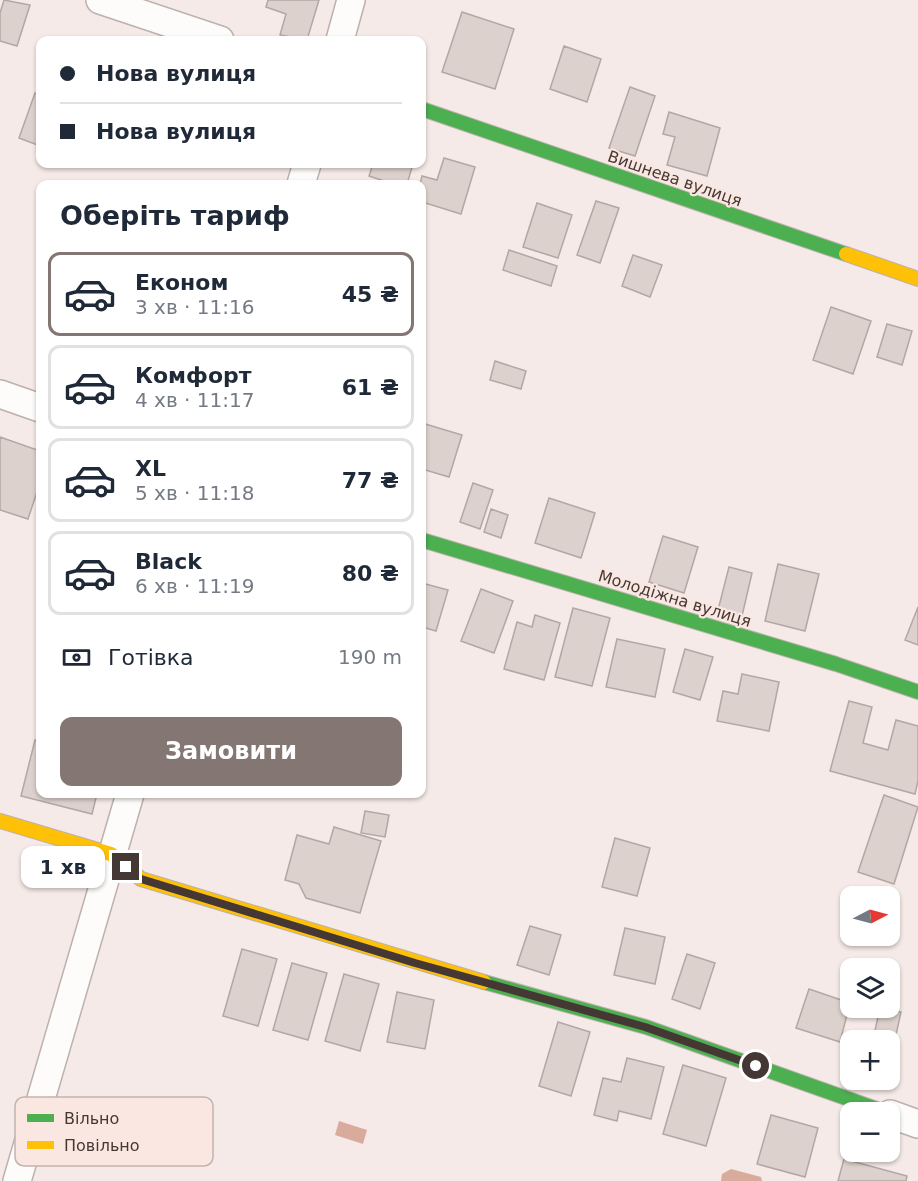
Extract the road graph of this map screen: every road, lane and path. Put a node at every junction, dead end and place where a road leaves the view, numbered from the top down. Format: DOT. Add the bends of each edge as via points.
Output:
graph roads {
  1 [pos="100,0"];
  2 [pos="351,0"];
  3 [pos="208,36"];
  4 [pos="341,36"];
  5 [pos="426,110"];
  6 [pos="918,279"];
  7 [pos="0,394"];
  8 [pos="36,407"];
  9 [pos="426,541"];
  10 [pos="918,692"];
  11 [pos="128,798"];
  12 [pos="0,821"];
  13 [pos="111,854"];
  14 [pos="41,1097"];
  15 [pos="858,1102"];
  16 [pos="900,1117"];
  17 [pos="918,1124"];
  18 [pos="21,1166"];
  19 [pos="17,1181"];
  1 -- 3 [label="street"];
  2 -- 4 [label="street"];
  5 -- 6 [label="street, Вишнева вулиця"];
  7 -- 8 [label="street"];
  9 -- 10 [label="street, Молодіжна вулиця" via="825,660"];
  11 -- 13 [label="street"];
  12 -- 13 [label="street"];
  13 -- 14 [label="street"];
  13 -- 15 [label="street" via="141,879 415,963 645,1027"];
  16 -- 17 [label="street"];
  18 -- 19 [label="street"];
}
